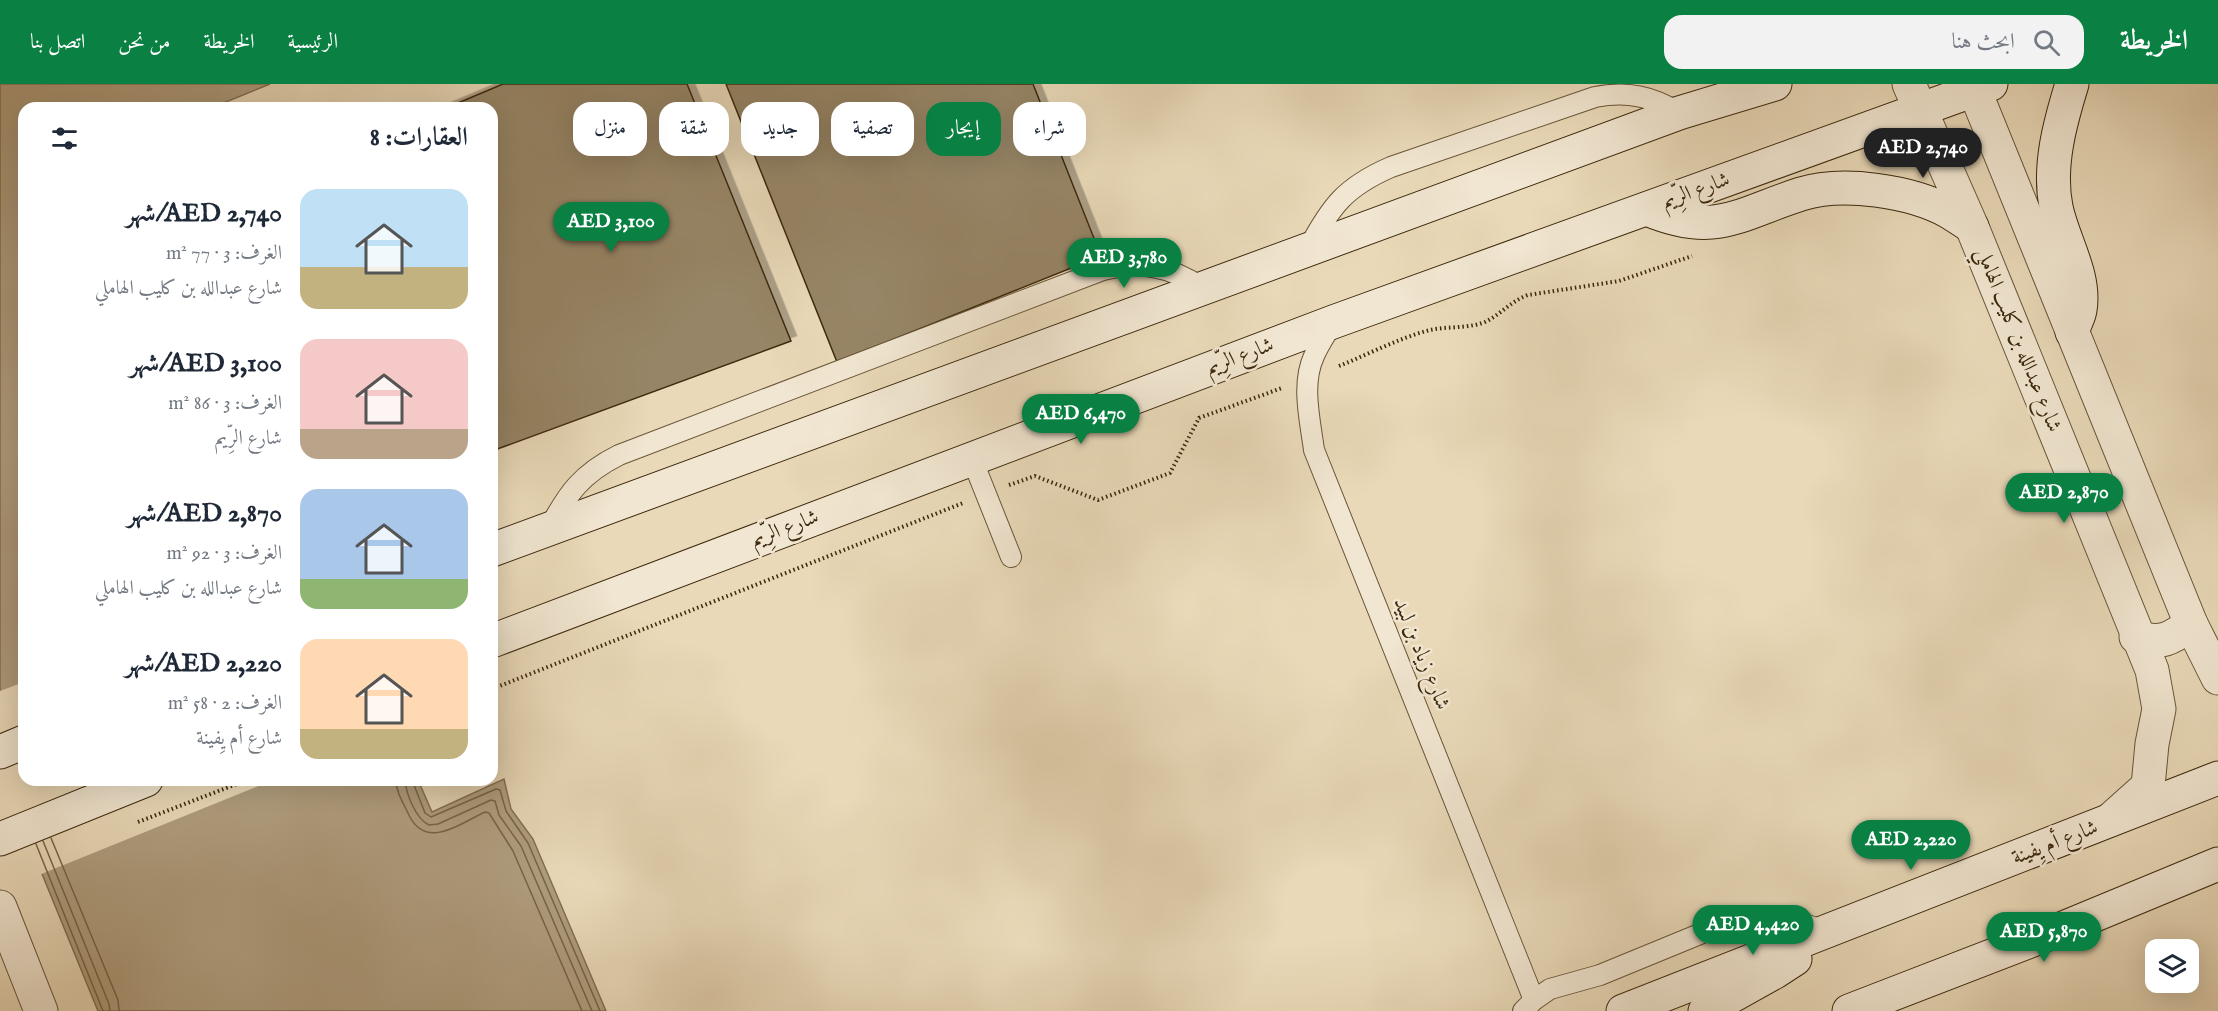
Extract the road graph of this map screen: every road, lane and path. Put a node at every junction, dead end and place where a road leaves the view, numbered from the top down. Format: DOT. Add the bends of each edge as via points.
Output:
graph roads {
  1 [pos="1775,84"];
  2 [pos="2072,84"];
  3 [pos="1979,86"];
  4 [pos="1593,91"];
  5 [pos="1915,97"];
  6 [pos="1679,113"];
  7 [pos="1647,209"];
  8 [pos="1972,227"];
  9 [pos="1308,249"];
  10 [pos="1694,256"];
  11 [pos="1202,288"];
  12 [pos="1333,322"];
  13 [pos="2072,332"];
  14 [pos="1308,379"];
  15 [pos="972,459"];
  16 [pos="986,493"];
  17 [pos="548,530"];
  18 [pos="498,548"];
  19 [pos="1011,557"];
  20 [pos="2191,624"];
  21 [pos="2136,636"];
  22 [pos="498,639"];
  23 [pos="2218,678"];
  24 [pos="498,687"];
  25 [pos="18,744"];
  26 [pos="0,752"];
  27 [pos="2218,778"];
  28 [pos="131,786"];
  29 [pos="2106,824"];
  30 [pos="0,839"];
  31 [pos="2218,864"];
  32 [pos="0,907"];
  33 [pos="2061,929"];
  34 [pos="1824,931"];
  35 [pos="1529,1005"];
  36 [pos="41,1011"];
  37 [pos="1623,1011"];
  38 [pos="1705,1011"];
  39 [pos="1849,1011"];
  40 [pos="1895,1011"];
  1 -- 6 [label="main road"];
  2 -- 13 [label="main road" via="2058,132 2054,179 2056,206 2079,280 2080,310"];
  3 -- 5 [label="main road, شارع الرِّيم"];
  3 -- 13 [label="main road"];
  4 -- 6 [label="lane" via="1648,97"];
  4 -- 9 [label="lane" via="1361,182 1336,204"];
  5 -- 7 [label="main road, شارع الرِّيم"];
  5 -- 8 [label="main road, شارع عبدالله بن كليب الهاملي"];
  6 -- 9 [label="main road"];
  7 -- 8 [label="main road" via="1680,220 1714,223 1802,194 1843,188 1892,193 1922,201"];
  7 -- 12 [label="main road, شارع الرِّيم"];
  8 -- 21 [label="main road, شارع عبدالله بن كليب الهاملي"];
  9 -- 11 [label="main road"];
  10 -- 14 [label="path" via="1619,281 1528,295 1486,321 1433,329"];
  11 -- 17 [label="main road"];
  11 -- 17 [label="lane" via="1179,273 1153,266 1103,270 619,455 585,476"];
  12 -- 14 [label="lane, شارع زياد بن لبيد" via="1313,357"];
  12 -- 15 [label="main road, شارع الرِّيم"];
  13 -- 20 [label="main road"];
  14 -- 16 [label="path" via="1199,418 1170,473 1098,500 1035,476"];
  14 -- 35 [label="lane, شارع زياد بن لبيد" via="1314,450"];
  15 -- 16 [label="lane"];
  15 -- 22 [label="main road, شارع الرِّيم"];
  16 -- 19 [label="lane"];
  16 -- 24 [label="path"];
  17 -- 18 [label="main road"];
  20 -- 21 [label="main road" via="2164,640 2151,642"];
  20 -- 23 [label="main road"];
  21 -- 29 [label="main road, شارع عبدالله بن كليب الهاملي" via="2152,670 2159,709 2148,786"];
  25 -- 26 [label="main road"];
  27 -- 29 [label="main road, شارع أم يِفينة"];
  28 -- 30 [label="main road"];
  29 -- 34 [label="main road, شارع أم يِفينة"];
  31 -- 33 [label="main road"];
  32 -- 36 [label="main road"];
  33 -- 39 [label="main road"];
  33 -- 40 [label="main road"];
  34 -- 35 [label="lane" via="1780,919 1756,917 1729,922 1600,975 1550,989"];
  34 -- 37 [label="main road, شارع أم يِفينة"];
  34 -- 38 [label="main road" via="1775,972"];
}
